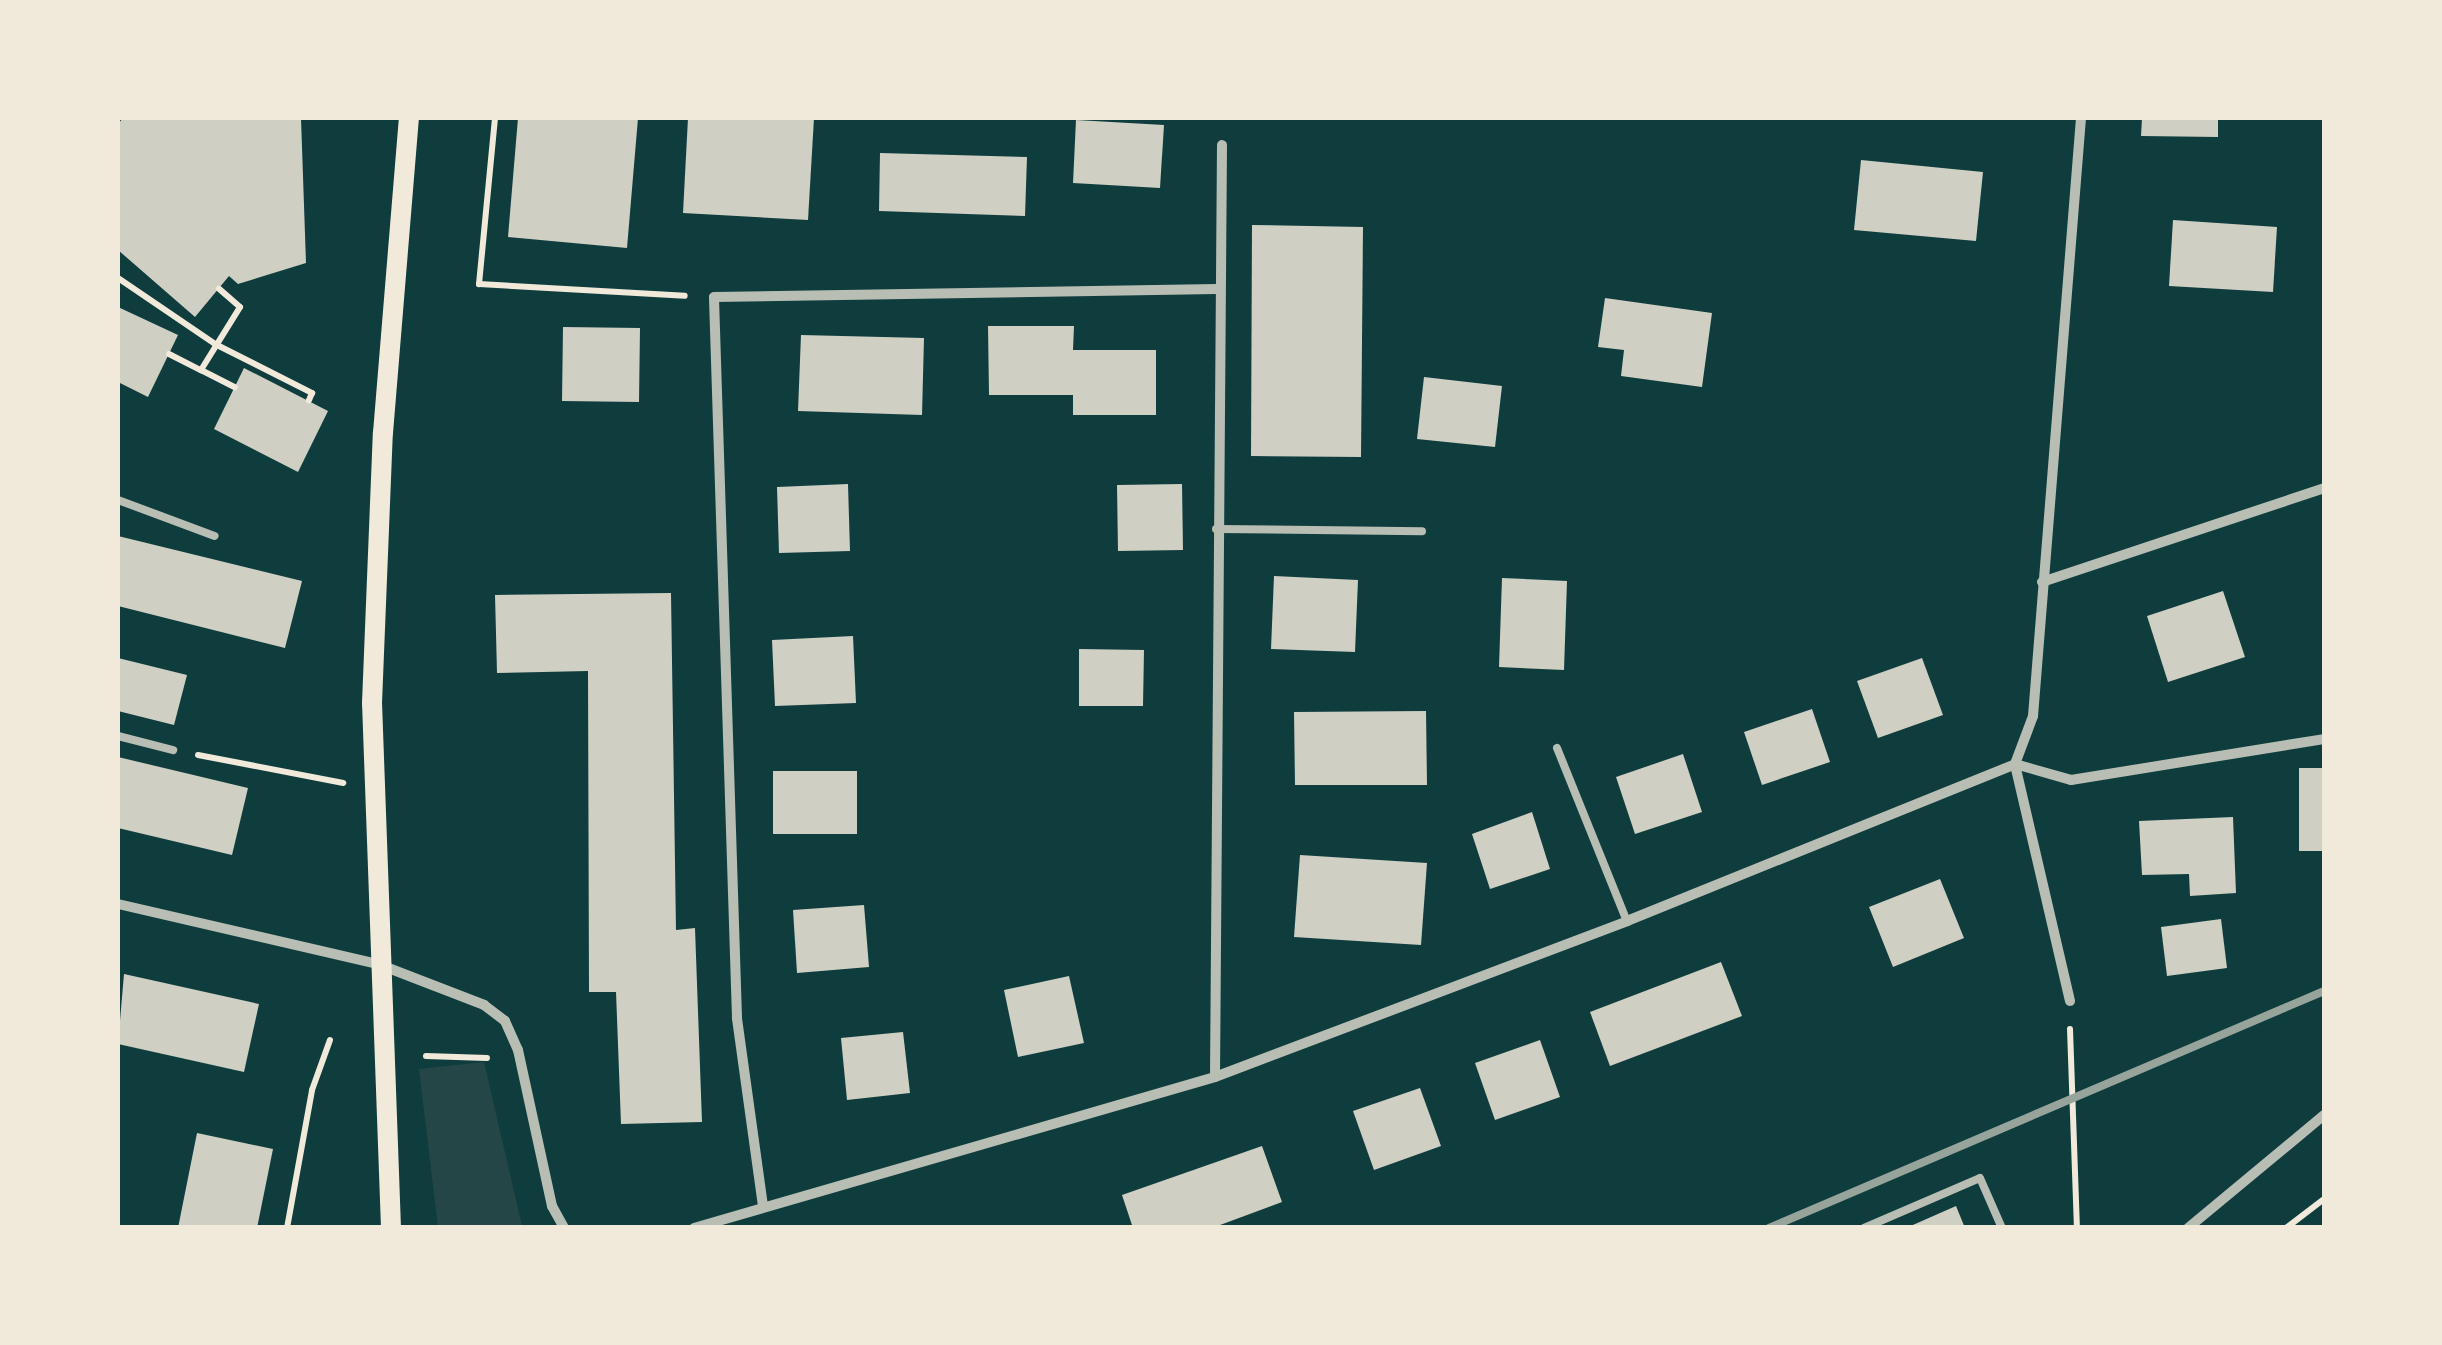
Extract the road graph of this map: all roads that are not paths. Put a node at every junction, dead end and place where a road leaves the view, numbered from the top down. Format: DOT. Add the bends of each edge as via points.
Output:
graph roads {
  1 [pos="408,118"];
  2 [pos="2081,118"];
  3 [pos="1222,145"];
  4 [pos="1217,289"];
  5 [pos="2324,488"];
  6 [pos="118,500"];
  7 [pos="1216,529"];
  8 [pos="1422,531"];
  9 [pos="214,536"];
  10 [pos="2042,582"];
  11 [pos="118,736"];
  12 [pos="2324,739"];
  13 [pos="1557,748"];
  14 [pos="172,750"];
  15 [pos="2015,764"];
  16 [pos="118,904"];
  17 [pos="1627,921"];
  18 [pos="378,964"];
  19 [pos="2070,1001"];
  20 [pos="1215,1077"];
  21 [pos="2324,1115"];
  22 [pos="763,1206"];
  23 [pos="391,1228"];
  24 [pos="564,1228"];
  25 [pos="694,1228"];
  26 [pos="1864,1228"];
  27 [pos="2002,1228"];
  28 [pos="2188,1228"];
  1 -- 18 [label="main road" via="383,433 372,789"];
  2 -- 10 [label="street"];
  3 -- 4 [label="street"];
  4 -- 7 [label="street"];
  4 -- 22 [label="street" via="714,297 738,1018"];
  5 -- 10 [label="street"];
  6 -- 9 [label="lane"];
  7 -- 8 [label="lane"];
  7 -- 20 [label="street"];
  10 -- 15 [label="street" via="2034,716"];
  11 -- 14 [label="lane"];
  12 -- 15 [label="street" via="2071,780"];
  13 -- 17 [label="lane"];
  15 -- 17 [label="street"];
  15 -- 19 [label="street"];
  16 -- 18 [label="street"];
  17 -- 20 [label="street"];
  18 -- 23 [label="main road"];
  18 -- 24 [label="street" via="454,988 504,1022 518,1050 552,1206"];
  20 -- 22 [label="street"];
  21 -- 28 [label="street"];
  22 -- 25 [label="street"];
  26 -- 27 [label="lane" via="1980,1178"];
}
